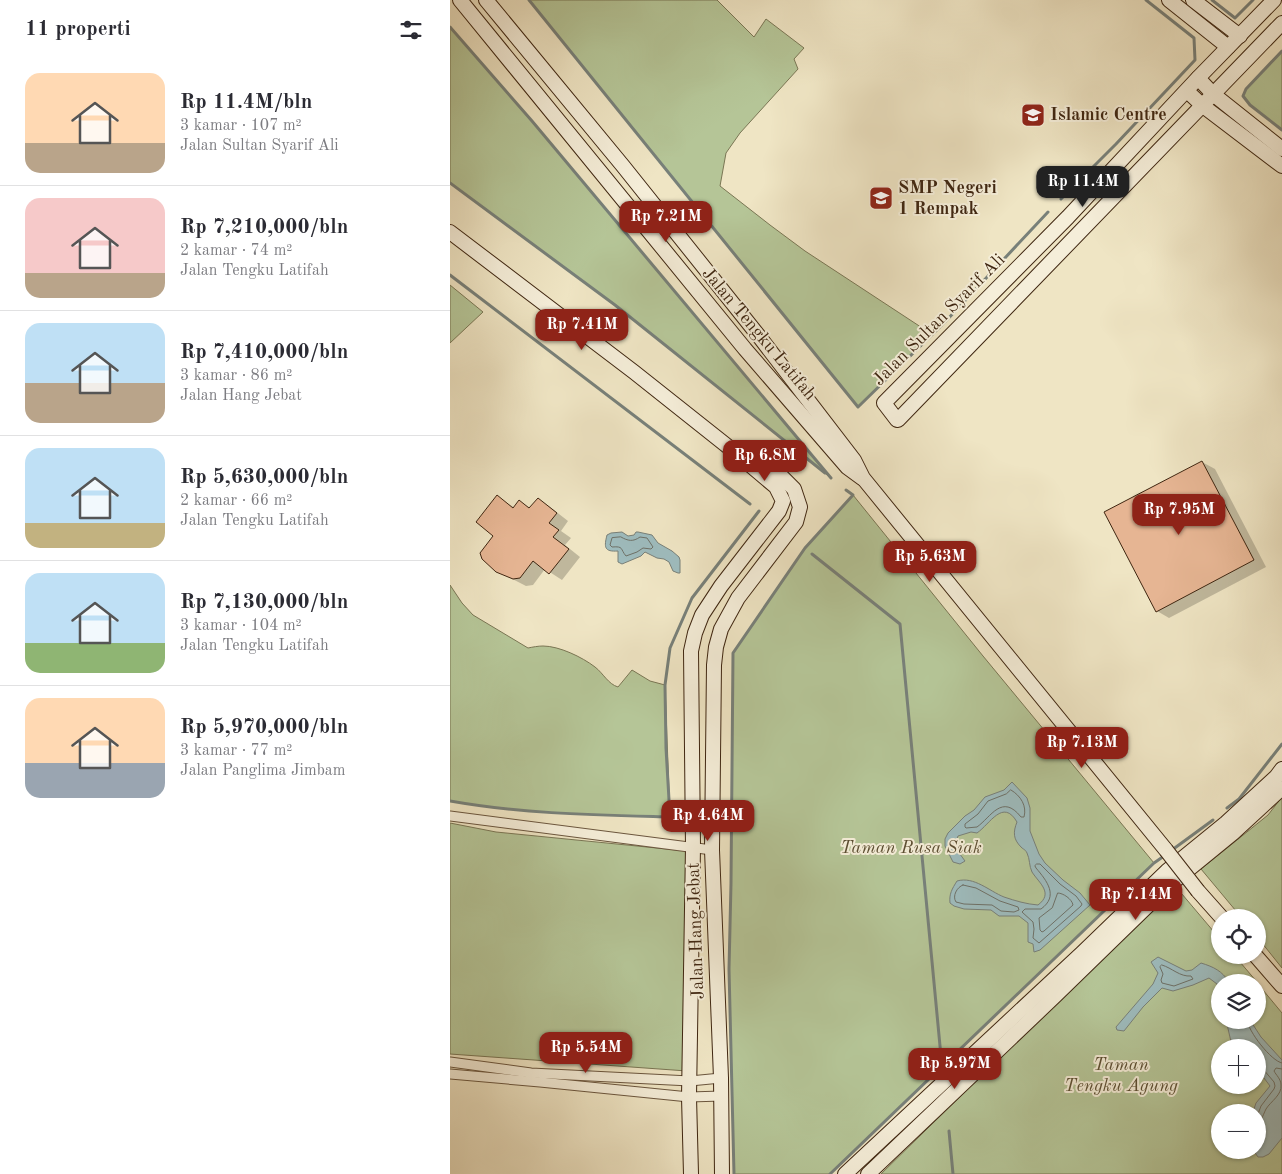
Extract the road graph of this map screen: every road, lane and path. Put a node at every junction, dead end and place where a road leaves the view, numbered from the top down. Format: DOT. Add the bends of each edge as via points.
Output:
graph roads {
  1 [pos="460,0"];
  2 [pos="486,0"];
  3 [pos="1169,0"];
  4 [pos="1193,0"];
  5 [pos="1274,0"];
  6 [pos="1282,23"];
  7 [pos="1240,36"];
  8 [pos="1228,47"];
  9 [pos="1198,78"];
  10 [pos="1186,91"];
  11 [pos="1214,94"];
  12 [pos="1202,106"];
  13 [pos="1282,150"];
  14 [pos="1282,166"];
  15 [pos="450,232"];
  16 [pos="731,449"];
  17 [pos="862,478"];
  18 [pos="1282,769"];
  19 [pos="1282,788"];
  20 [pos="450,816"];
  21 [pos="693,847"];
  22 [pos="712,850"];
  23 [pos="1214,909"];
  24 [pos="1263,964"];
  25 [pos="1282,986"];
  26 [pos="450,1062"];
  27 [pos="450,1074"];
  28 [pos="722,1078"];
  29 [pos="690,1081"];
  30 [pos="722,1096"];
  31 [pos="689,1097"];
  32 [pos="691,1174"];
  33 [pos="722,1174"];
  34 [pos="845,1174"];
  35 [pos="868,1174"];
  1 -- 17 [label="street, Jalan Tengku Latifah" via="745,349 847,467"];
  2 -- 17 [label="street, Jalan Tengku Latifah" via="758,335 854,460"];
  3 -- 8 [label="street"];
  4 -- 7 [label="street"];
  5 -- 7 [label="street, Jalan Sultan Syarif Ali"];
  6 -- 11 [label="street, Jalan Sultan Syarif Ali"];
  7 -- 8 [label="street, Jalan Sultan Syarif Ali"];
  8 -- 9 [label="street, Jalan Sultan Syarif Ali"];
  9 -- 10 [label="street, Jalan Sultan Syarif Ali"];
  9 -- 11 [label="street"];
  10 -- 12 [label="street"];
  10 -- 12 [label="street, Jalan Sultan Syarif Ali" via="1068,217 884,403 897,420"];
  11 -- 12 [label="street, Jalan Sultan Syarif Ali"];
  11 -- 13 [label="street"];
  12 -- 14 [label="street"];
  15 -- 16 [label="street, Jalan Hang Jebat"];
  16 -- 21 [label="street, Jalan Hang Jebat" via="776,487 783,501 779,511 721,586 702,615 695,633 691,651"];
  16 -- 22 [label="street, Jalan Hang Jebat" via="777,472 794,488 800,507 796,522 738,598 721,629 716,647"];
  17 -- 23 [label="street, Jalan Tengku Latifah, bridge"];
  18 -- 34 [label="street" via="1167,871"];
  19 -- 35 [label="street" via="1167,887"];
  20 -- 21 [label="street"];
  21 -- 22 [label="street"];
  21 -- 29 [label="street, Jalan Hang Jebat"];
  22 -- 28 [label="street, Jalan Hang Jebat"];
  24 -- 25 [label="street"];
  26 -- 29 [label="street" via="531,1073"];
  27 -- 31 [label="street"];
  28 -- 29 [label="street"];
  28 -- 30 [label="street, Jalan Hang Jebat"];
  29 -- 31 [label="street, Jalan Hang Jebat"];
  30 -- 31 [label="street"];
  30 -- 33 [label="street, Jalan Hang Jebat"];
  31 -- 32 [label="street, Jalan Hang Jebat"];
}
